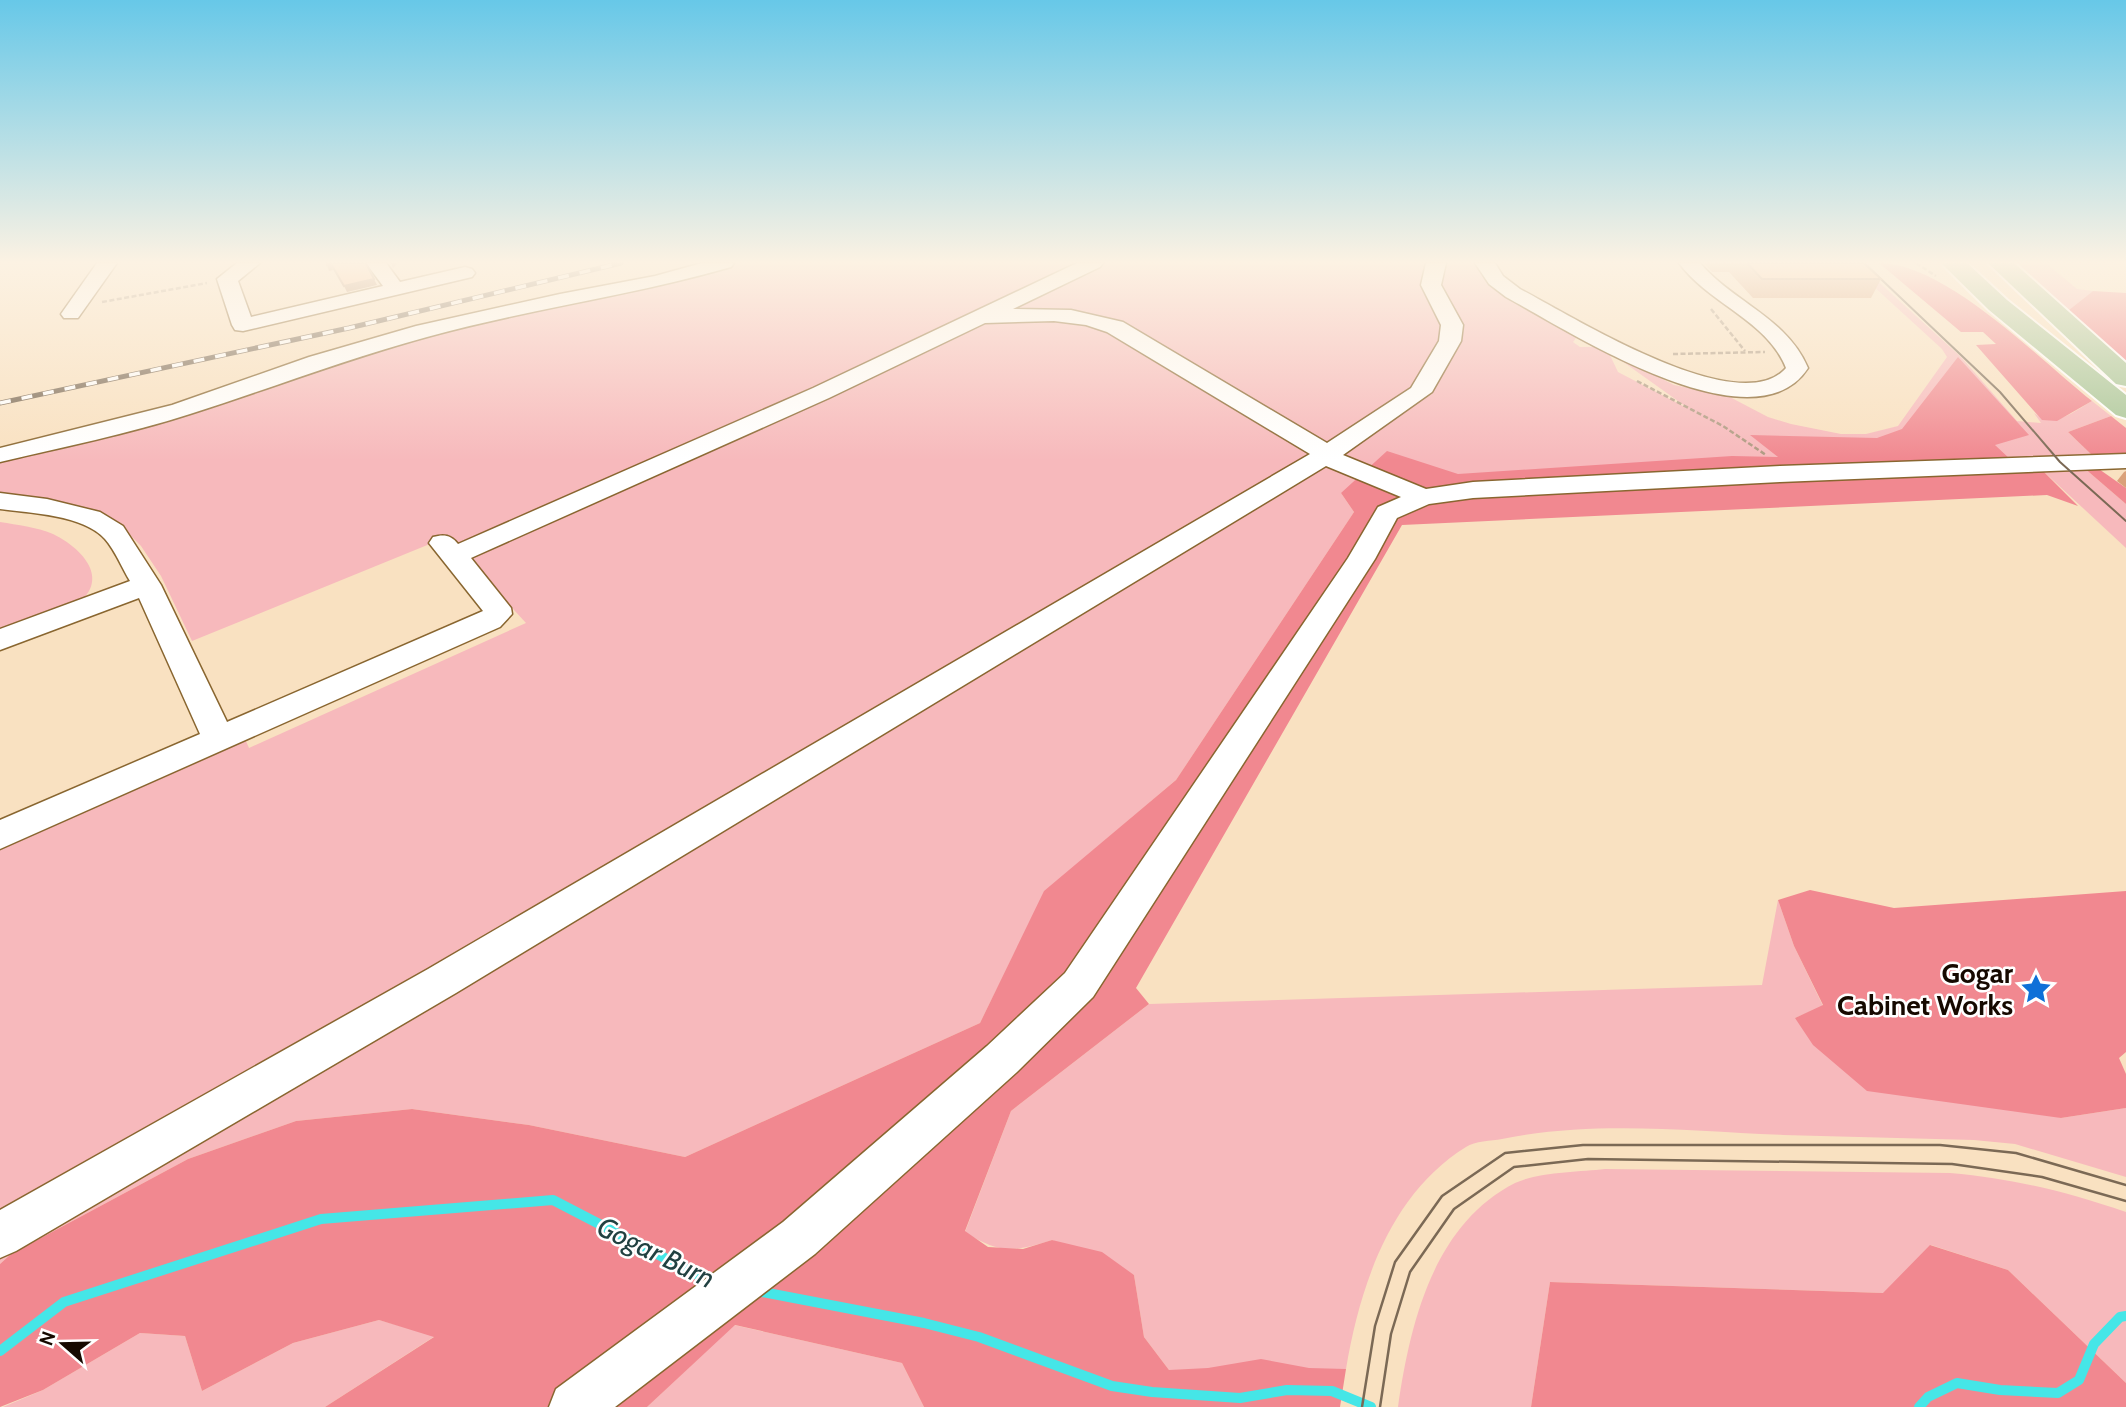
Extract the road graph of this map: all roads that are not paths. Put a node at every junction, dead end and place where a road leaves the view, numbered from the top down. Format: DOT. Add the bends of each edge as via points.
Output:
graph roads {
  1 [pos="434,329"];
  2 [pos="957,329"];
  3 [pos="1118,329"];
  4 [pos="1452,329"];
  5 [pos="1581,329"];
  6 [pos="1766,329"];
  7 [pos="2026,329"];
  8 [pos="2063,329"];
  9 [pos="2070,329"];
  10 [pos="2126,381"];
  11 [pos="2126,409"];
  12 [pos="0,455"];
  13 [pos="1329,456"];
  14 [pos="2126,461"];
  15 [pos="1423,497"];
  16 [pos="0,501"];
  17 [pos="147,585"];
  18 [pos="0,640"];
  19 [pos="219,739"];
  20 [pos="0,835"];
  21 [pos="0,1235"];
  22 [pos="575,1407"];
  1 -- 12 [label="street" via="317,362 180,410"];
  2 -- 19 [label="street" via="808,398 448,549 497,608 490,620"];
  3 -- 13 [label="street"];
  4 -- 13 [label="street" via="1450,341 1420,392"];
  5 -- 6 [label="street" via="1690,382 1751,389 1791,379 1797,368 1792,352"];
  7 -- 11 [label="main road"];
  8 -- 10 [label="main road"];
  9 -- 10 [label="main road"];
  13 -- 15 [label="street"];
  13 -- 21 [label="street" via="442,981"];
  14 -- 15 [label="street" via="1780,474 1474,490"];
  15 -- 22 [label="street" via="1387,513 1079,985 799,1238"];
  16 -- 17 [label="street" via="91,518 114,532"];
  17 -- 18 [label="street"];
  17 -- 19 [label="street"];
  19 -- 20 [label="street"];
}
